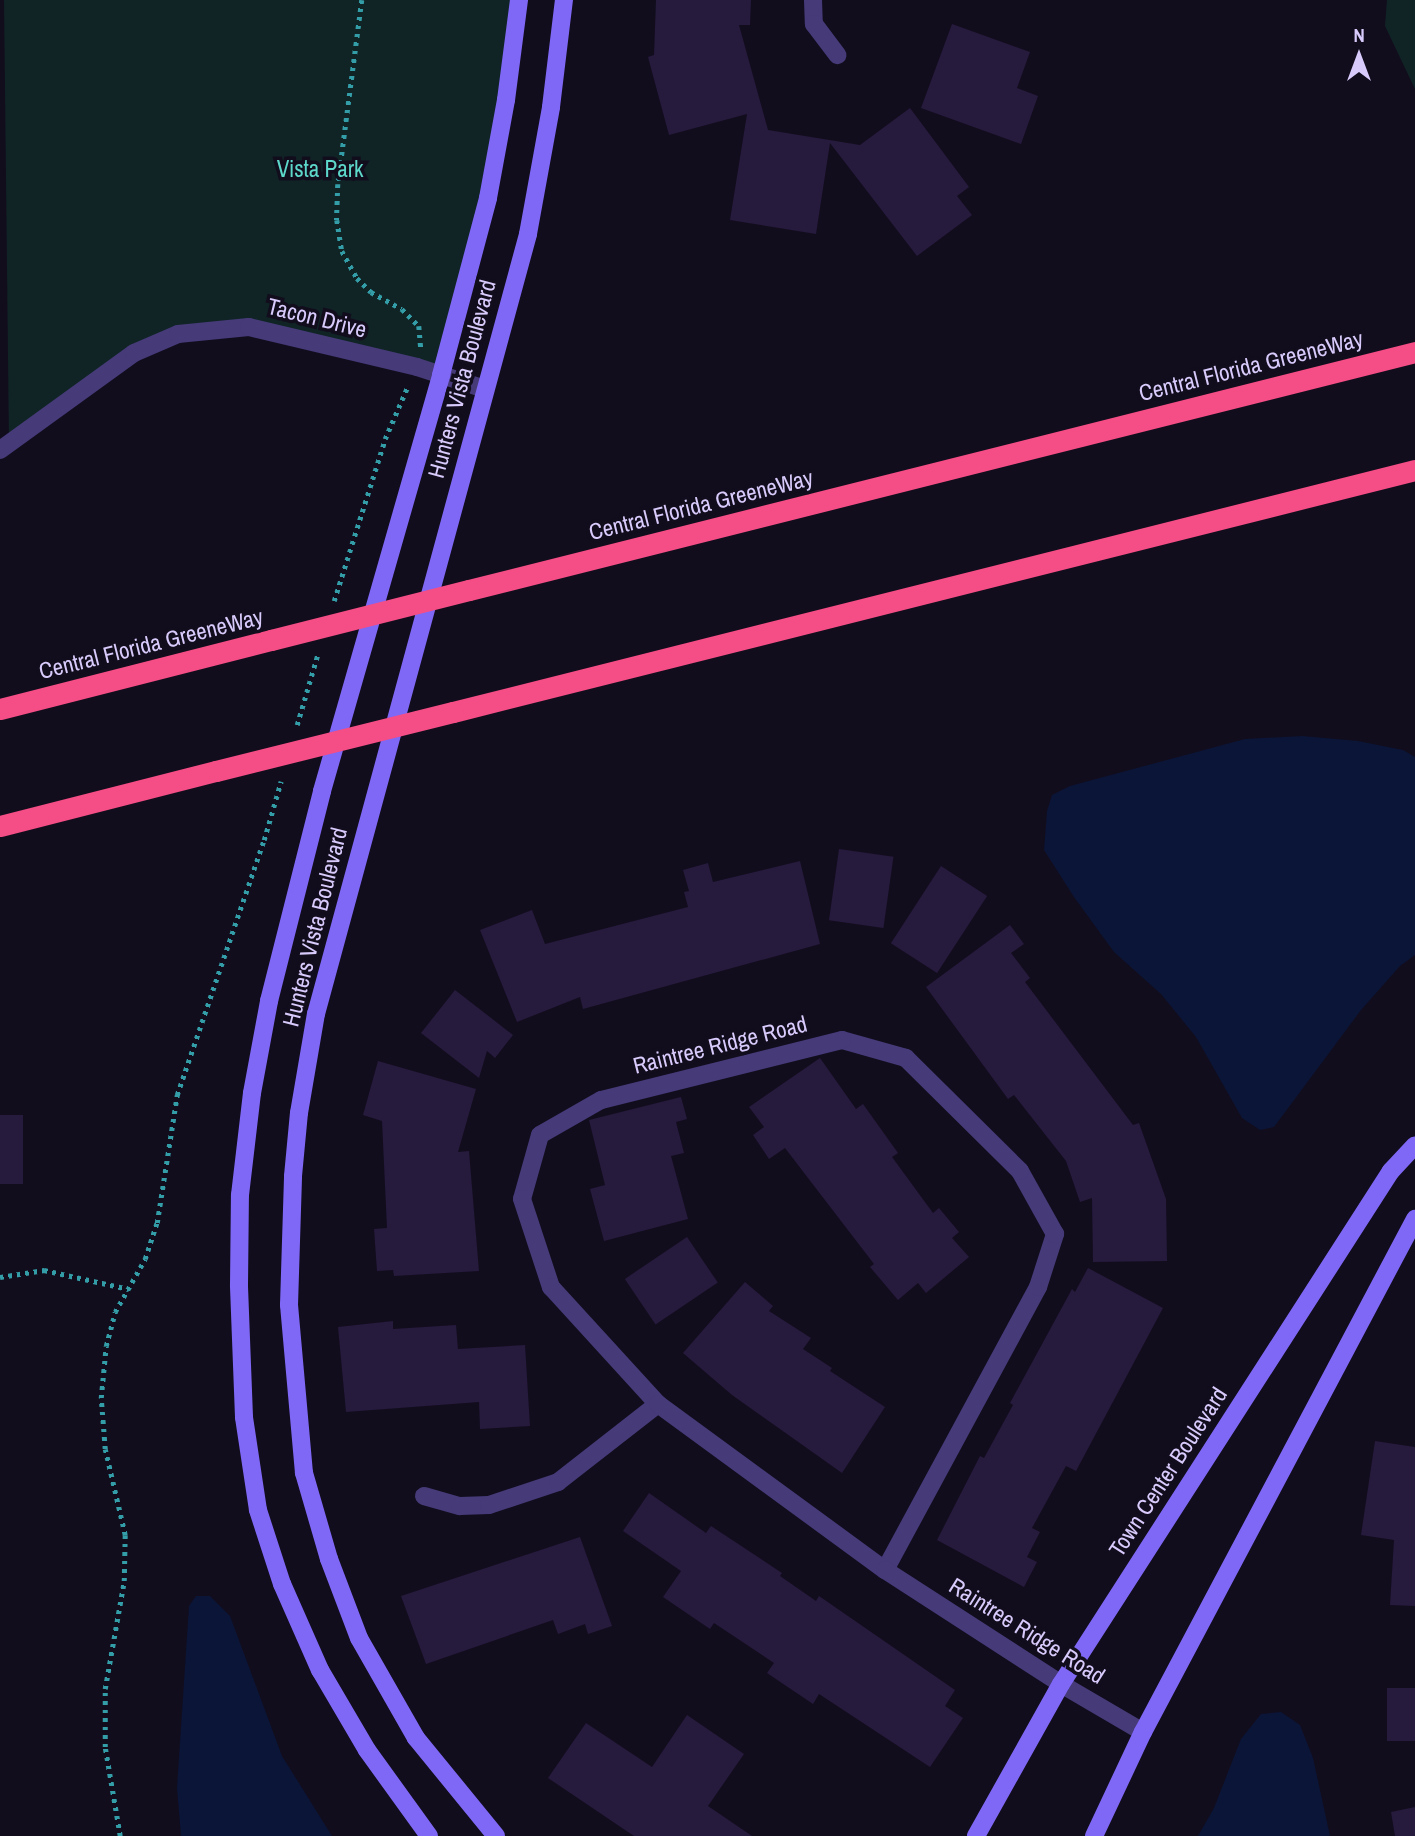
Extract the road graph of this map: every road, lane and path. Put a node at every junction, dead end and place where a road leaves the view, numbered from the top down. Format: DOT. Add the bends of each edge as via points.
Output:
graph roads {
  1 [pos="362,0"];
  2 [pos="519,0"];
  3 [pos="565,0"];
  4 [pos="813,0"];
  5 [pos="837,55"];
  6 [pos="1415,352"];
  7 [pos="416,367"];
  8 [pos="441,375"];
  9 [pos="485,389"];
  10 [pos="0,450"];
  11 [pos="1415,470"];
  12 [pos="334,603"];
  13 [pos="322,640"];
  14 [pos="0,709"];
  15 [pos="297,726"];
  16 [pos="282,777"];
  17 [pos="0,826"];
  18 [pos="1415,1145"];
  19 [pos="1415,1219"];
  20 [pos="0,1277"];
  21 [pos="129,1289"];
  22 [pos="658,1404"];
  23 [pos="424,1496"];
  24 [pos="885,1570"];
  25 [pos="1061,1684"];
  26 [pos="1143,1732"];
  27 [pos="120,1836"];
  28 [pos="429,1836"];
  29 [pos="496,1836"];
  30 [pos="976,1836"];
  31 [pos="1094,1836"];
  1 -- 7 [label="path" via="337,220 342,251 357,278 419,326 422,345"];
  2 -- 8 [label="street, Hunters Vista Boulevard" via="488,198"];
  3 -- 9 [label="street, Hunters Vista Boulevard" via="528,234"];
  4 -- 5 [label="street" via="814,24"];
  6 -- 14 [label="highway, Central Florida GreeneWay, bridge"];
  7 -- 8 [label="street, Tacon Drive"];
  7 -- 10 [label="street, Tacon Drive" via="249,327 178,334 134,353"];
  7 -- 12 [label="path" via="385,439"];
  8 -- 9 [label="street, Tacon Drive"];
  8 -- 28 [label="street, Hunters Vista Boulevard" via="322,792 269,1001 240,1195 239,1284 244,1417 258,1510 282,1584 320,1670 367,1749"];
  9 -- 29 [label="street, Hunters Vista Boulevard" via="316,1014 293,1176 289,1305 304,1473 359,1638 416,1738"];
  11 -- 17 [label="highway, bridge"];
  13 -- 15 [label="path"];
  16 -- 21 [label="path" via="177,1095 157,1223"];
  18 -- 25 [label="street, Town Center Boulevard" via="1391,1171"];
  19 -- 26 [label="street"];
  20 -- 21 [label="path" via="44,1270"];
  21 -- 27 [label="path" via="115,1312 106,1346 101,1398 105,1449 125,1535 124,1581 104,1689 104,1747"];
  22 -- 23 [label="street" via="558,1482 489,1505 460,1506"];
  22 -- 24 [label="street, Raintree Ridge Road"];
  22 -- 24 [label="street, Raintree Ridge Road" via="551,1287 522,1199 540,1135 601,1100 842,1040 906,1058 1020,1171 1055,1234 1038,1287"];
  24 -- 25 [label="street, Raintree Ridge Road"];
  25 -- 26 [label="street, Raintree Ridge Road"];
  25 -- 30 [label="street, Town Center Boulevard"];
  26 -- 31 [label="street"];
}
